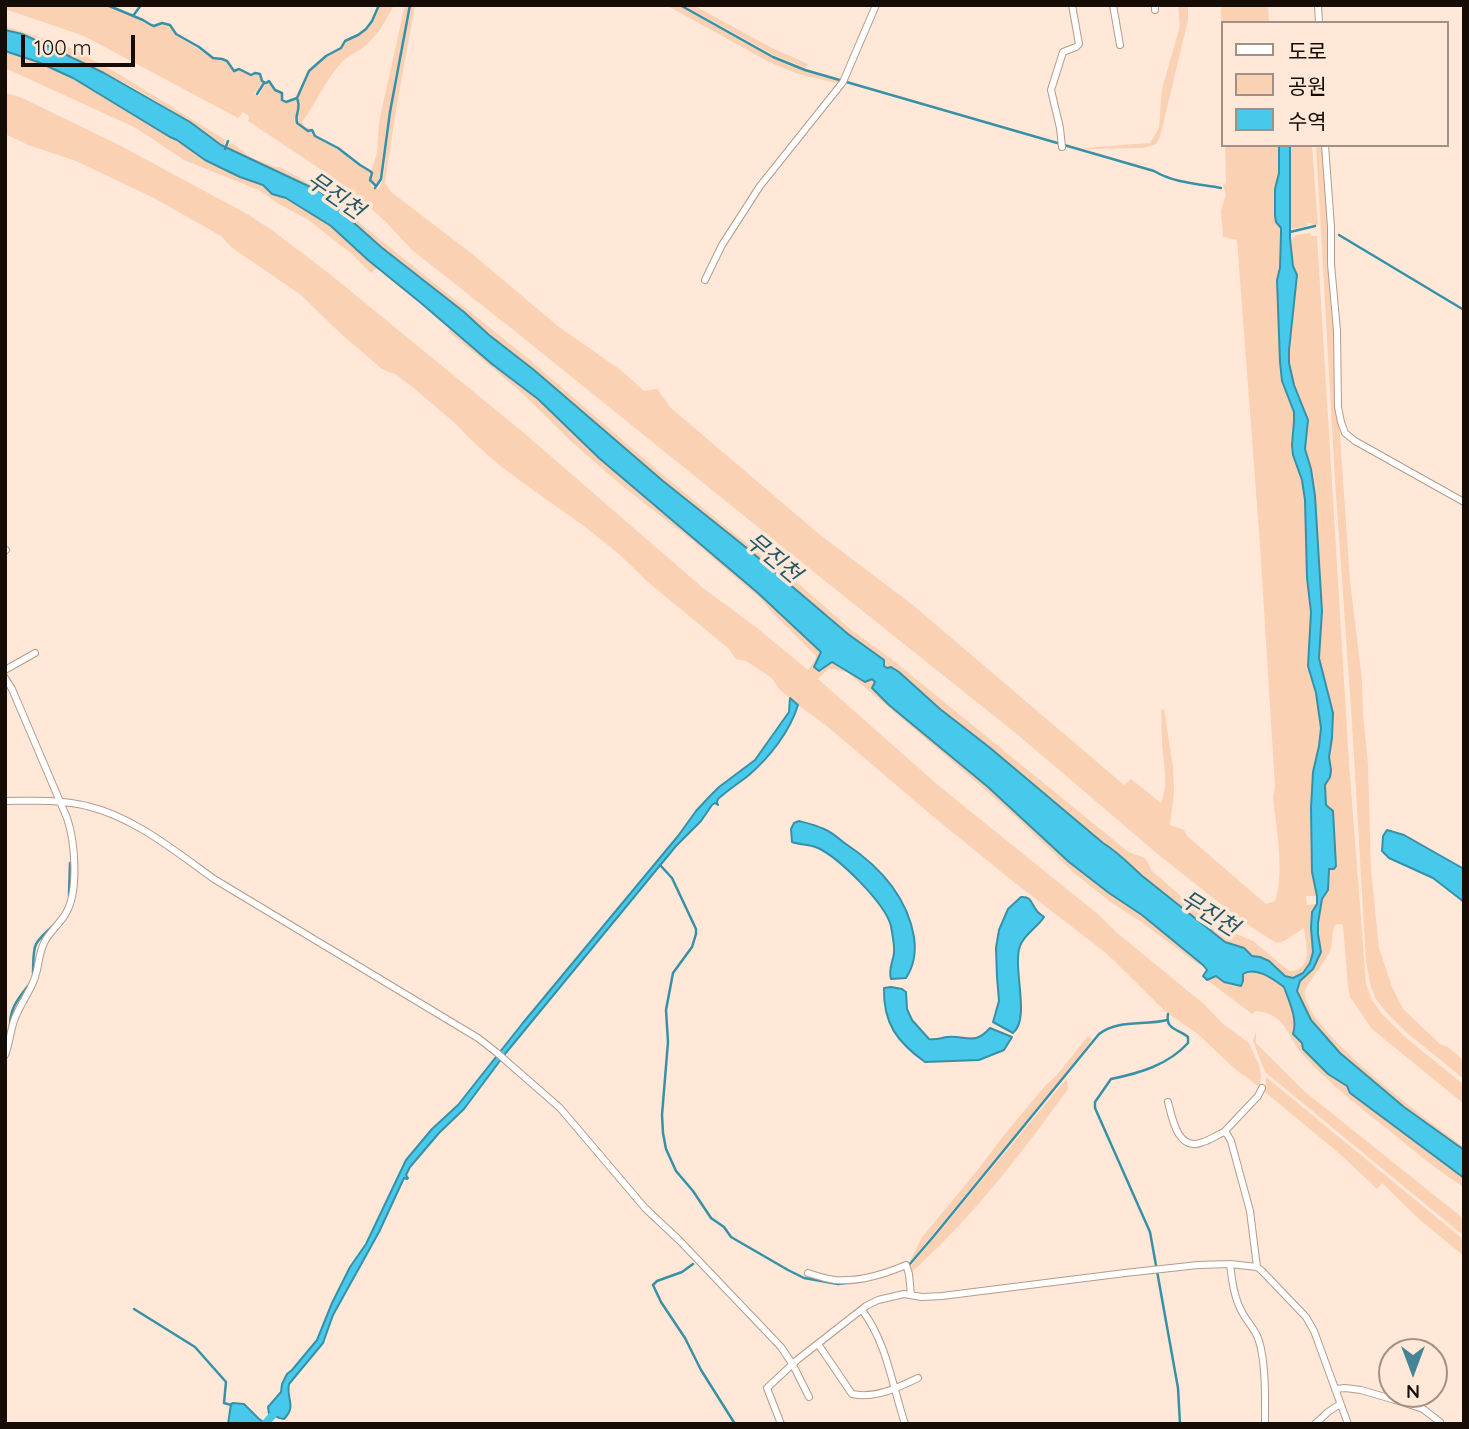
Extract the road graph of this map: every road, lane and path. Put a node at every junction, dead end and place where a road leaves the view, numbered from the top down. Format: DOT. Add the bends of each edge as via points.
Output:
graph roads {
  1 [pos="876,5"];
  2 [pos="1072,5"];
  3 [pos="1114,5"];
  4 [pos="1120,45"];
  5 [pos="1061,144"];
  6 [pos="1325,147"];
  7 [pos="705,280"];
  8 [pos="1464,502"];
  9 [pos="36,653"];
  10 [pos="5,670"];
  11 [pos="5,678"];
  12 [pos="5,801"];
  13 [pos="61,802"];
  14 [pos="5,1055"];
  15 [pos="1262,1088"];
  16 [pos="1168,1101"];
  17 [pos="1224,1132"];
  18 [pos="1230,1264"];
  19 [pos="1257,1267"];
  20 [pos="808,1273"];
  21 [pos="911,1295"];
  22 [pos="862,1310"];
  23 [pos="818,1344"];
  24 [pos="793,1365"];
  25 [pos="918,1378"];
  26 [pos="896,1388"];
  27 [pos="1335,1389"];
  28 [pos="809,1397"];
  29 [pos="1340,1404"];
  30 [pos="1440,1422"];
  31 [pos="781,1424"];
  32 [pos="905,1424"];
  33 [pos="1265,1424"];
  34 [pos="1315,1424"];
  35 [pos="1348,1424"];
  1 -- 7 [label="street" via="844,80 760,186"];
  2 -- 5 [label="street" via="1079,44 1063,52 1051,90"];
  3 -- 4 [label="street"];
  6 -- 8 [label="street" via="1338,407 1345,433"];
  9 -- 10 [label="street"];
  11 -- 13 [label="street"];
  12 -- 13 [label="street"];
  13 -- 14 [label="street" via="74,846 72,898 65,916 45,941"];
  13 -- 24 [label="street" via="113,814 478,1038 560,1108 645,1208 781,1347"];
  15 -- 17 [label="street"];
  16 -- 17 [label="street" via="1173,1124 1185,1140 1203,1143"];
  17 -- 19 [label="street" via="1231,1141 1250,1211"];
  18 -- 19 [label="street"];
  18 -- 21 [label="street" via="942,1296"];
  18 -- 33 [label="street" via="1240,1310 1260,1343"];
  19 -- 27 [label="street" via="1306,1317"];
  20 -- 21 [label="street" via="844,1280 906,1265"];
  21 -- 22 [label="street" via="878,1300"];
  22 -- 23 [label="street"];
  22 -- 26 [label="street" via="877,1333"];
  23 -- 24 [label="street"];
  23 -- 26 [label="street" via="852,1394"];
  24 -- 28 [label="street"];
  24 -- 31 [label="street" via="767,1388"];
  25 -- 26 [label="street"];
  26 -- 32 [label="street"];
  27 -- 29 [label="street"];
  27 -- 30 [label="street" via="1361,1390 1402,1402 1423,1409"];
  29 -- 34 [label="street"];
  29 -- 35 [label="street"];
}
